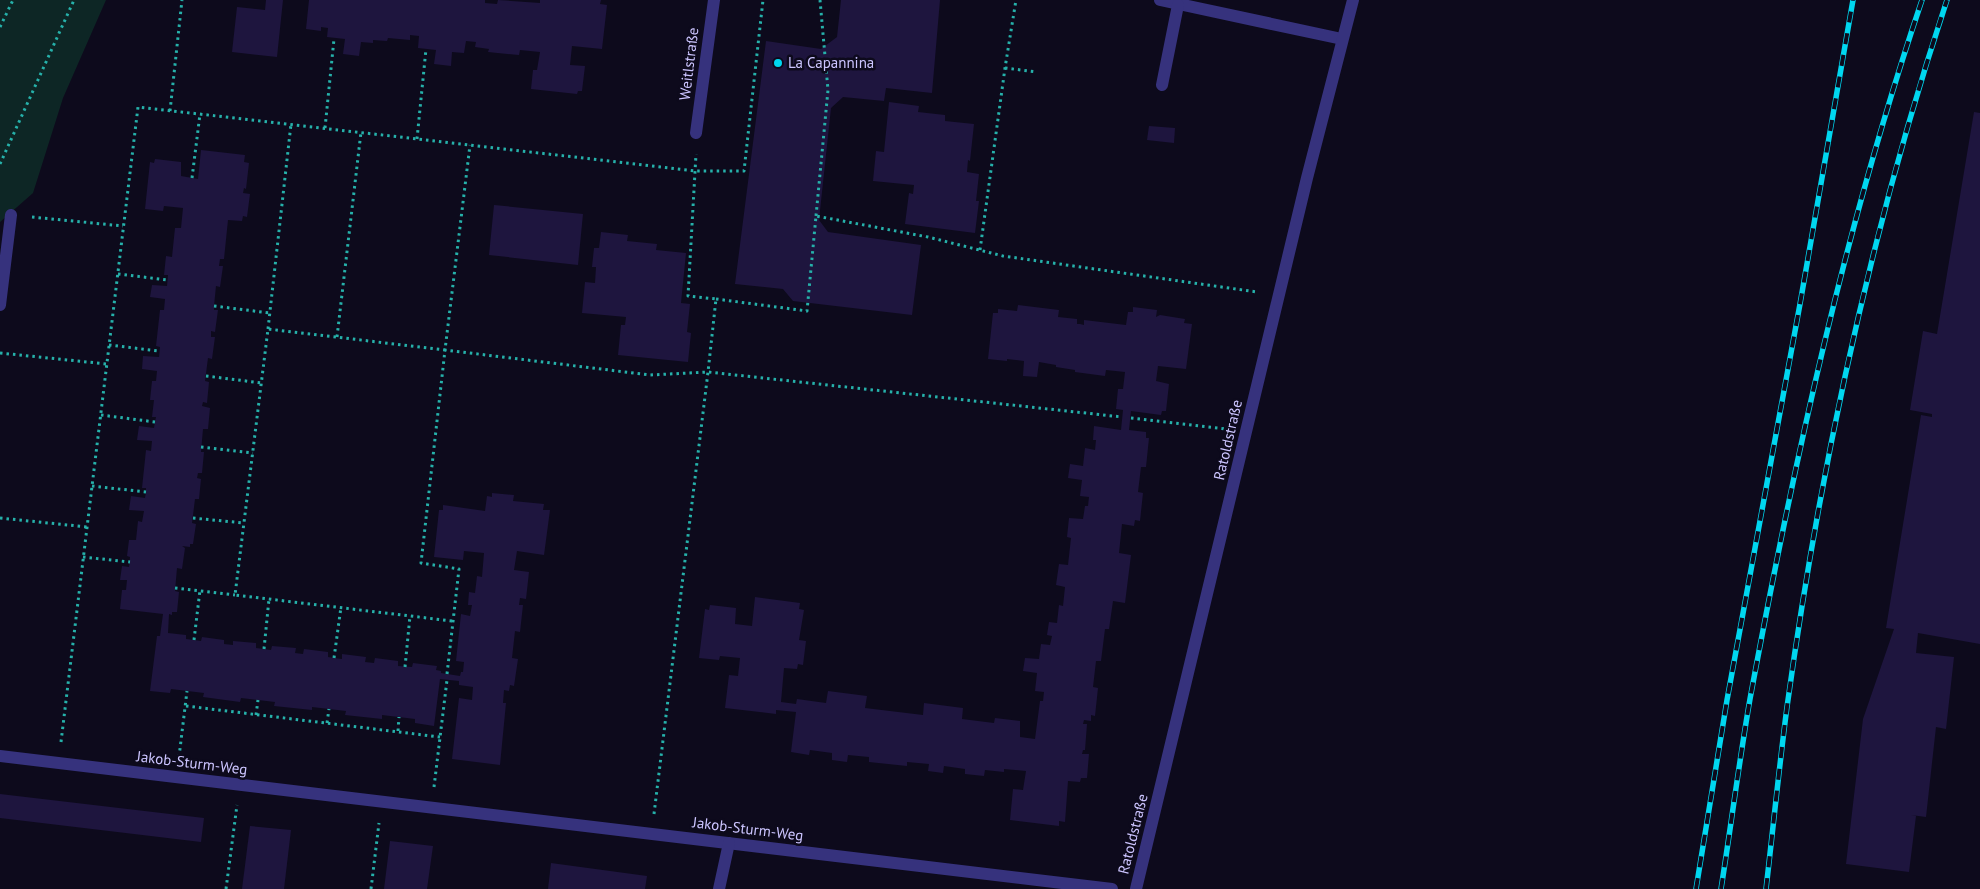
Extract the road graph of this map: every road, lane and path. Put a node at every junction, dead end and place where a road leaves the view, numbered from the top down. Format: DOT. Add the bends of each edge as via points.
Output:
graph roads {
  1 [pos="13,0"];
  2 [pos="74,0"];
  3 [pos="182,0"];
  4 [pos="714,0"];
  5 [pos="763,0"];
  6 [pos="820,0"];
  7 [pos="1016,0"];
  8 [pos="1160,0"];
  9 [pos="1352,0"];
  10 [pos="1178,5"];
  11 [pos="0,27"];
  12 [pos="334,39"];
  13 [pos="1342,39"];
  14 [pos="426,49"];
  15 [pos="1005,68"];
  16 [pos="1037,72"];
  17 [pos="1162,85"];
  18 [pos="170,111"];
  19 [pos="200,114"];
  20 [pos="291,124"];
  21 [pos="325,128"];
  22 [pos="361,132"];
  23 [pos="696,132"];
  24 [pos="417,139"];
  25 [pos="470,145"];
  26 [pos="0,164"];
  27 [pos="696,171"];
  28 [pos="192,178"];
  29 [pos="11,215"];
  30 [pos="816,216"];
  31 [pos="124,226"];
  32 [pos="980,250"];
  33 [pos="118,274"];
  34 [pos="168,280"];
  35 [pos="1279,295"];
  36 [pos="716,299"];
  37 [pos="0,306"];
  38 [pos="214,306"];
  39 [pos="270,313"];
  40 [pos="268,330"];
  41 [pos="337,337"];
  42 [pos="109,345"];
  43 [pos="159,350"];
  44 [pos="445,350"];
  45 [pos="0,354"];
  46 [pos="107,364"];
  47 [pos="708,372"];
  48 [pos="206,376"];
  49 [pos="262,383"];
  50 [pos="101,415"];
  51 [pos="1122,417"];
  52 [pos="1131,418"];
  53 [pos="155,422"];
  54 [pos="1246,432"];
  55 [pos="201,447"];
  56 [pos="253,453"];
  57 [pos="92,486"];
  58 [pos="146,492"];
  59 [pos="0,518"];
  60 [pos="193,518"];
  61 [pos="244,523"];
  62 [pos="87,527"];
  63 [pos="83,556"];
  64 [pos="130,562"];
  65 [pos="175,588"];
  66 [pos="200,590"];
  67 [pos="235,594"];
  68 [pos="269,598"];
  69 [pos="341,607"];
  70 [pos="410,616"];
  71 [pos="452,621"];
  72 [pos="194,640"];
  73 [pos="264,649"];
  74 [pos="334,658"];
  75 [pos="405,667"];
  76 [pos="447,674"];
  77 [pos="446,680"];
  78 [pos="187,691"];
  79 [pos="258,700"];
  80 [pos="186,706"];
  81 [pos="329,708"];
  82 [pos="256,714"];
  83 [pos="399,717"];
  84 [pos="328,723"];
  85 [pos="398,731"];
  86 [pos="440,736"];
  87 [pos="0,756"];
  88 [pos="58,763"];
  89 [pos="176,777"];
  90 [pos="239,785"];
  91 [pos="381,802"];
  92 [pos="431,808"];
  93 [pos="651,834"];
  94 [pos="729,843"];
  95 [pos="226,889"];
  96 [pos="370,889"];
  97 [pos="719,889"];
  98 [pos="1112,889"];
  99 [pos="1136,889"];
  1 -- 11 [label="path"];
  2 -- 26 [label="path"];
  3 -- 18 [label="path"];
  4 -- 23 [label="street, Weitlstraße"];
  5 -- 27 [label="path" via="744,171"];
  6 -- 30 [label="path" via="828,90"];
  7 -- 15 [label="path"];
  8 -- 10 [label="street"];
  9 -- 13 [label="street, Ratoldstraße"];
  10 -- 13 [label="street"];
  10 -- 17 [label="street"];
  12 -- 21 [label="path"];
  13 -- 35 [label="street, Ratoldstraße"];
  14 -- 24 [label="path"];
  15 -- 16 [label="path"];
  15 -- 32 [label="path"];
  18 -- 19 [label="path"];
  18 -- 31 [label="path" via="138,107"];
  19 -- 20 [label="path"];
  19 -- 28 [label="path"];
  20 -- 21 [label="path"];
  20 -- 39 [label="path"];
  21 -- 22 [label="path"];
  22 -- 24 [label="path"];
  22 -- 41 [label="path"];
  23 -- 27 [label="path"];
  24 -- 25 [label="path"];
  25 -- 27 [label="path"];
  25 -- 44 [label="path"];
  27 -- 36 [label="path" via="688,296"];
  29 -- 31 [label="path"];
  29 -- 37 [label="street"];
  30 -- 32 [label="path"];
  30 -- 36 [label="path" via="807,311"];
  31 -- 33 [label="path"];
  32 -- 35 [label="path" via="1003,256"];
  33 -- 34 [label="path"];
  33 -- 42 [label="path"];
  35 -- 54 [label="street, Ratoldstraße"];
  36 -- 47 [label="path"];
  38 -- 39 [label="path"];
  39 -- 40 [label="path"];
  40 -- 41 [label="path"];
  40 -- 49 [label="path"];
  41 -- 44 [label="path"];
  42 -- 43 [label="path"];
  42 -- 46 [label="path"];
  44 -- 47 [label="path" via="650,375"];
  44 -- 71 [label="path" via="421,563 459,569"];
  45 -- 46 [label="path"];
  46 -- 50 [label="path"];
  47 -- 51 [label="path"];
  47 -- 93 [label="path"];
  48 -- 49 [label="path"];
  49 -- 56 [label="path"];
  50 -- 53 [label="path"];
  50 -- 57 [label="path"];
  52 -- 54 [label="path"];
  54 -- 99 [label="street, Ratoldstraße"];
  55 -- 56 [label="path"];
  56 -- 61 [label="path"];
  57 -- 58 [label="path"];
  57 -- 62 [label="path"];
  59 -- 62 [label="path"];
  60 -- 61 [label="path"];
  61 -- 67 [label="path"];
  62 -- 63 [label="path"];
  63 -- 64 [label="path"];
  63 -- 88 [label="path"];
  65 -- 66 [label="path"];
  66 -- 67 [label="path"];
  66 -- 72 [label="path"];
  67 -- 68 [label="path"];
  68 -- 69 [label="path"];
  68 -- 73 [label="path"];
  69 -- 70 [label="path"];
  69 -- 74 [label="path"];
  70 -- 71 [label="path"];
  70 -- 75 [label="path"];
  71 -- 76 [label="path"];
  77 -- 86 [label="path"];
  78 -- 80 [label="path"];
  79 -- 82 [label="path"];
  80 -- 82 [label="path"];
  80 -- 89 [label="path"];
  81 -- 84 [label="path"];
  82 -- 84 [label="path"];
  83 -- 85 [label="path"];
  84 -- 85 [label="path"];
  85 -- 86 [label="path"];
  86 -- 92 [label="path"];
  87 -- 88 [label="street, Jakob-Sturm-Weg"];
  88 -- 89 [label="street, Jakob-Sturm-Weg"];
  89 -- 90 [label="street, Jakob-Sturm-Weg"];
  90 -- 91 [label="street, Jakob-Sturm-Weg"];
  90 -- 95 [label="path"];
  91 -- 92 [label="street, Jakob-Sturm-Weg"];
  91 -- 96 [label="path"];
  92 -- 93 [label="street, Jakob-Sturm-Weg"];
  93 -- 94 [label="street, Jakob-Sturm-Weg"];
  94 -- 97 [label="street"];
  94 -- 98 [label="street, Jakob-Sturm-Weg"];
}
